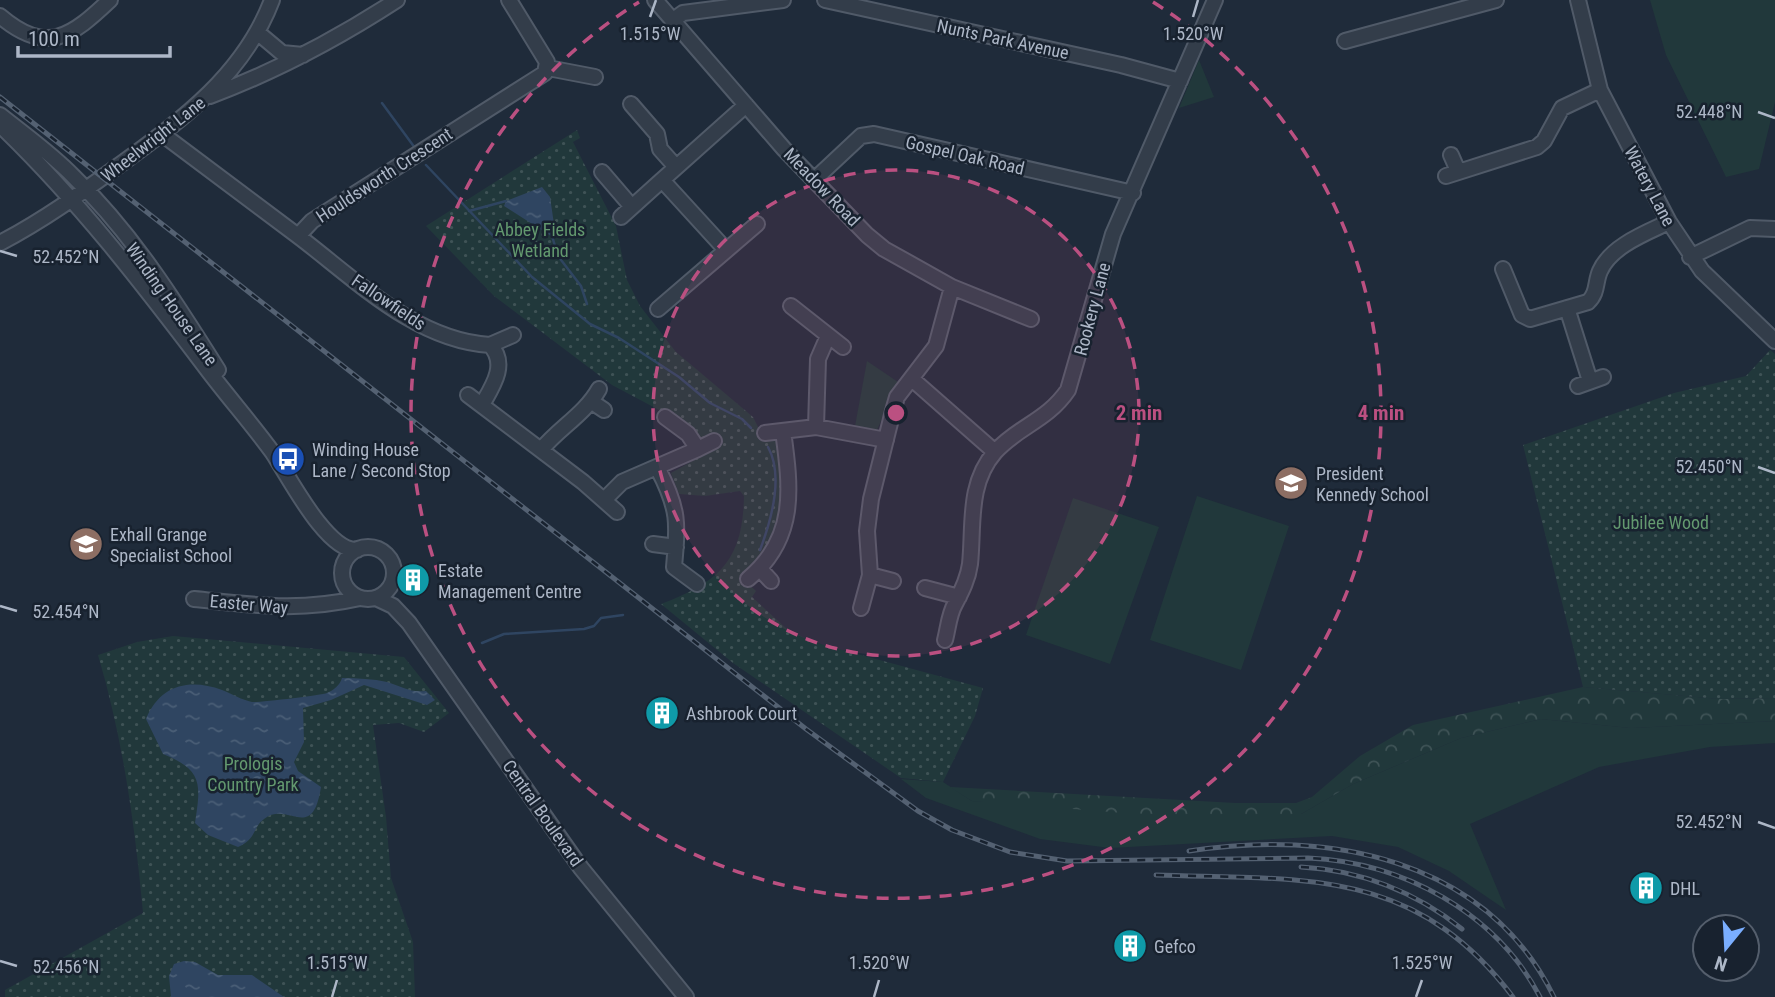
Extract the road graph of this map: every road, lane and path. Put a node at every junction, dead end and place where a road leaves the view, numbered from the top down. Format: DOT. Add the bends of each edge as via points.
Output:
graph roads {
  1 [pos="110,0"];
  2 [pos="272,0"];
  3 [pos="397,0"];
  4 [pos="509,0"];
  5 [pos="654,0"];
  6 [pos="783,0"];
  7 [pos="825,0"];
  8 [pos="1215,0"];
  9 [pos="1496,0"];
  10 [pos="1578,0"];
  11 [pos="0,16"];
  12 [pos="672,21"];
  13 [pos="257,32"];
  14 [pos="1345,41"];
  15 [pos="311,53"];
  16 [pos="548,68"];
  17 [pos="595,77"];
  18 [pos="1180,81"];
  19 [pos="1600,90"];
  20 [pos="205,98"];
  21 [pos="631,104"];
  22 [pos="746,105"];
  23 [pos="0,115"];
  24 [pos="0,125"];
  25 [pos="162,134"];
  26 [pos="1451,155"];
  27 [pos="676,167"];
  28 [pos="602,172"];
  29 [pos="662,180"];
  30 [pos="814,180"];
  31 [pos="88,191"];
  32 [pos="1133,193"];
  33 [pos="74,200"];
  34 [pos="632,206"];
  35 [pos="621,217"];
  36 [pos="1669,222"];
  37 [pos="757,224"];
  38 [pos="1775,229"];
  39 [pos="298,236"];
  40 [pos="0,243"];
  41 [pos="726,250"];
  42 [pos="1690,257"];
  43 [pos="1503,269"];
  44 [pos="952,288"];
  45 [pos="791,306"];
  46 [pos="1567,308"];
  47 [pos="658,309"];
  48 [pos="1031,320"];
  49 [pos="513,335"];
  50 [pos="828,336"];
  51 [pos="1775,341"];
  52 [pos="490,345"];
  53 [pos="843,347"];
  54 [pos="912,379"];
  55 [pos="1591,381"];
  56 [pos="468,395"];
  57 [pos="598,401"];
  58 [pos="482,403"];
  59 [pos="243,413"];
  60 [pos="665,416"];
  61 [pos="816,427"];
  62 [pos="886,440"];
  63 [pos="714,441"];
  64 [pos="698,449"];
  65 [pos="541,450"];
  66 [pos="995,452"];
  67 [pos="658,469"];
  68 [pos="604,500"];
  69 [pos="617,512"];
  70 [pos="323,529"];
  71 [pos="653,544"];
  72 [pos="676,547"];
  73 [pos="357,550"];
  74 [pos="760,569"];
  75 [pos="342,573"];
  76 [pos="870,575"];
  77 [pos="748,579"];
  78 [pos="771,581"];
  79 [pos="894,581"];
  80 [pos="393,582"];
  81 [pos="697,584"];
  82 [pos="925,588"];
  83 [pos="959,597"];
  84 [pos="360,598"];
  85 [pos="376,598"];
  86 [pos="194,599"];
  87 [pos="304,608"];
  88 [pos="861,608"];
  89 [pos="409,623"];
  90 [pos="945,640"];
  91 [pos="686,997"];
  1 -- 11 [label="street" via="82,26 60,37 33,37"];
  2 -- 13 [label="street, Wheelwright Lane"];
  3 -- 15 [label="street"];
  4 -- 16 [label="street"];
  5 -- 12 [label="street, Meadow Road"];
  6 -- 12 [label="street" via="683,13"];
  7 -- 18 [label="street, Nunts Park Avenue"];
  8 -- 18 [label="street, Rookery Lane"];
  9 -- 14 [label="street"];
  10 -- 19 [label="street, Watery Lane"];
  12 -- 22 [label="street, Meadow Road"];
  13 -- 15 [label="street" via="285,55"];
  13 -- 20 [label="street, Wheelwright Lane"];
  15 -- 20 [label="street"];
  16 -- 17 [label="street"];
  16 -- 39 [label="street, Houldsworth Crescent" via="312,221"];
  18 -- 32 [label="street, Rookery Lane"];
  19 -- 26 [label="street" via="1562,108 1536,147 1452,174"];
  19 -- 36 [label="street, Watery Lane"];
  20 -- 25 [label="street, Wheelwright Lane"];
  21 -- 27 [label="street" via="657,134 660,149"];
  22 -- 27 [label="street"];
  22 -- 30 [label="street, Meadow Road"];
  23 -- 31 [label="street, Winding House Lane"];
  24 -- 33 [label="street, Winding House Lane"];
  25 -- 31 [label="street, Wheelwright Lane"];
  25 -- 39 [label="street"];
  27 -- 29 [label="street"];
  28 -- 34 [label="street"];
  29 -- 34 [label="street"];
  29 -- 41 [label="street"];
  30 -- 32 [label="street, Gospel Oak Road" via="861,136 874,134"];
  30 -- 44 [label="street, Meadow Road" via="884,249"];
  31 -- 33 [label="street, Wheelwright Lane"];
  31 -- 59 [label="street, Winding House Lane" via="172,297"];
  32 -- 66 [label="street, Rookery Lane" via="1113,234 1068,390 1056,408"];
  33 -- 40 [label="street, Wheelwright Lane"];
  33 -- 59 [label="street, Winding House Lane" via="150,290"];
  34 -- 35 [label="street"];
  36 -- 42 [label="street, Watery Lane"];
  36 -- 46 [label="street" via="1619,250 1600,272 1591,299"];
  37 -- 41 [label="street"];
  38 -- 42 [label="street" via="1750,228"];
  39 -- 52 [label="street, Fallowfields" via="427,329 462,342"];
  41 -- 47 [label="street"];
  42 -- 51 [label="street, Watery Lane"];
  43 -- 46 [label="street" via="1524,317"];
  44 -- 48 [label="street, Meadow Road"];
  44 -- 54 [label="street" via="936,346"];
  45 -- 50 [label="street"];
  46 -- 55 [label="street"];
  49 -- 52 [label="street"];
  50 -- 53 [label="street"];
  50 -- 61 [label="street" via="818,359"];
  52 -- 58 [label="street" via="499,371"];
  54 -- 62 [label="street" via="897,397"];
  54 -- 66 [label="street"];
  56 -- 58 [label="street"];
  57 -- 65 [label="street" via="560,428"];
  58 -- 65 [label="street"];
  59 -- 70 [label="street, Winding House Lane"];
  60 -- 64 [label="street" via="688,434"];
  61 -- 62 [label="street"];
  61 -- 74 [label="street" via="772,432 790,482 777,548"];
  62 -- 76 [label="street" via="869,510"];
  63 -- 64 [label="street"];
  64 -- 67 [label="street"];
  65 -- 68 [label="street"];
  66 -- 83 [label="street" via="972,504 970,564"];
  67 -- 68 [label="street" via="622,482"];
  67 -- 72 [label="street" via="674,506"];
  68 -- 69 [label="street"];
  70 -- 73 [label="street, Winding House Lane" via="340,546"];
  70 -- 75 [label="street, Winding House Lane"];
  71 -- 72 [label="street"];
  72 -- 81 [label="street" via="674,567"];
  73 -- 75 [label="street" via="346,560"];
  73 -- 80 [label="street" via="373,548 384,553 393,567"];
  74 -- 77 [label="street"];
  74 -- 78 [label="street"];
  75 -- 84 [label="street" via="349,590"];
  75 -- 87 [label="street, Easter Way" via="326,598"];
  76 -- 79 [label="street"];
  76 -- 88 [label="street"];
  80 -- 85 [label="street"];
  80 -- 89 [label="street, Central Boulevard"];
  82 -- 83 [label="street"];
  83 -- 90 [label="street"];
  84 -- 85 [label="street"];
  84 -- 87 [label="street, Easter Way"];
  85 -- 89 [label="street, Central Boulevard" via="393,606"];
  86 -- 87 [label="street, Easter Way" via="218,609"];
  89 -- 91 [label="street, Central Boulevard" via="581,868"];
}
